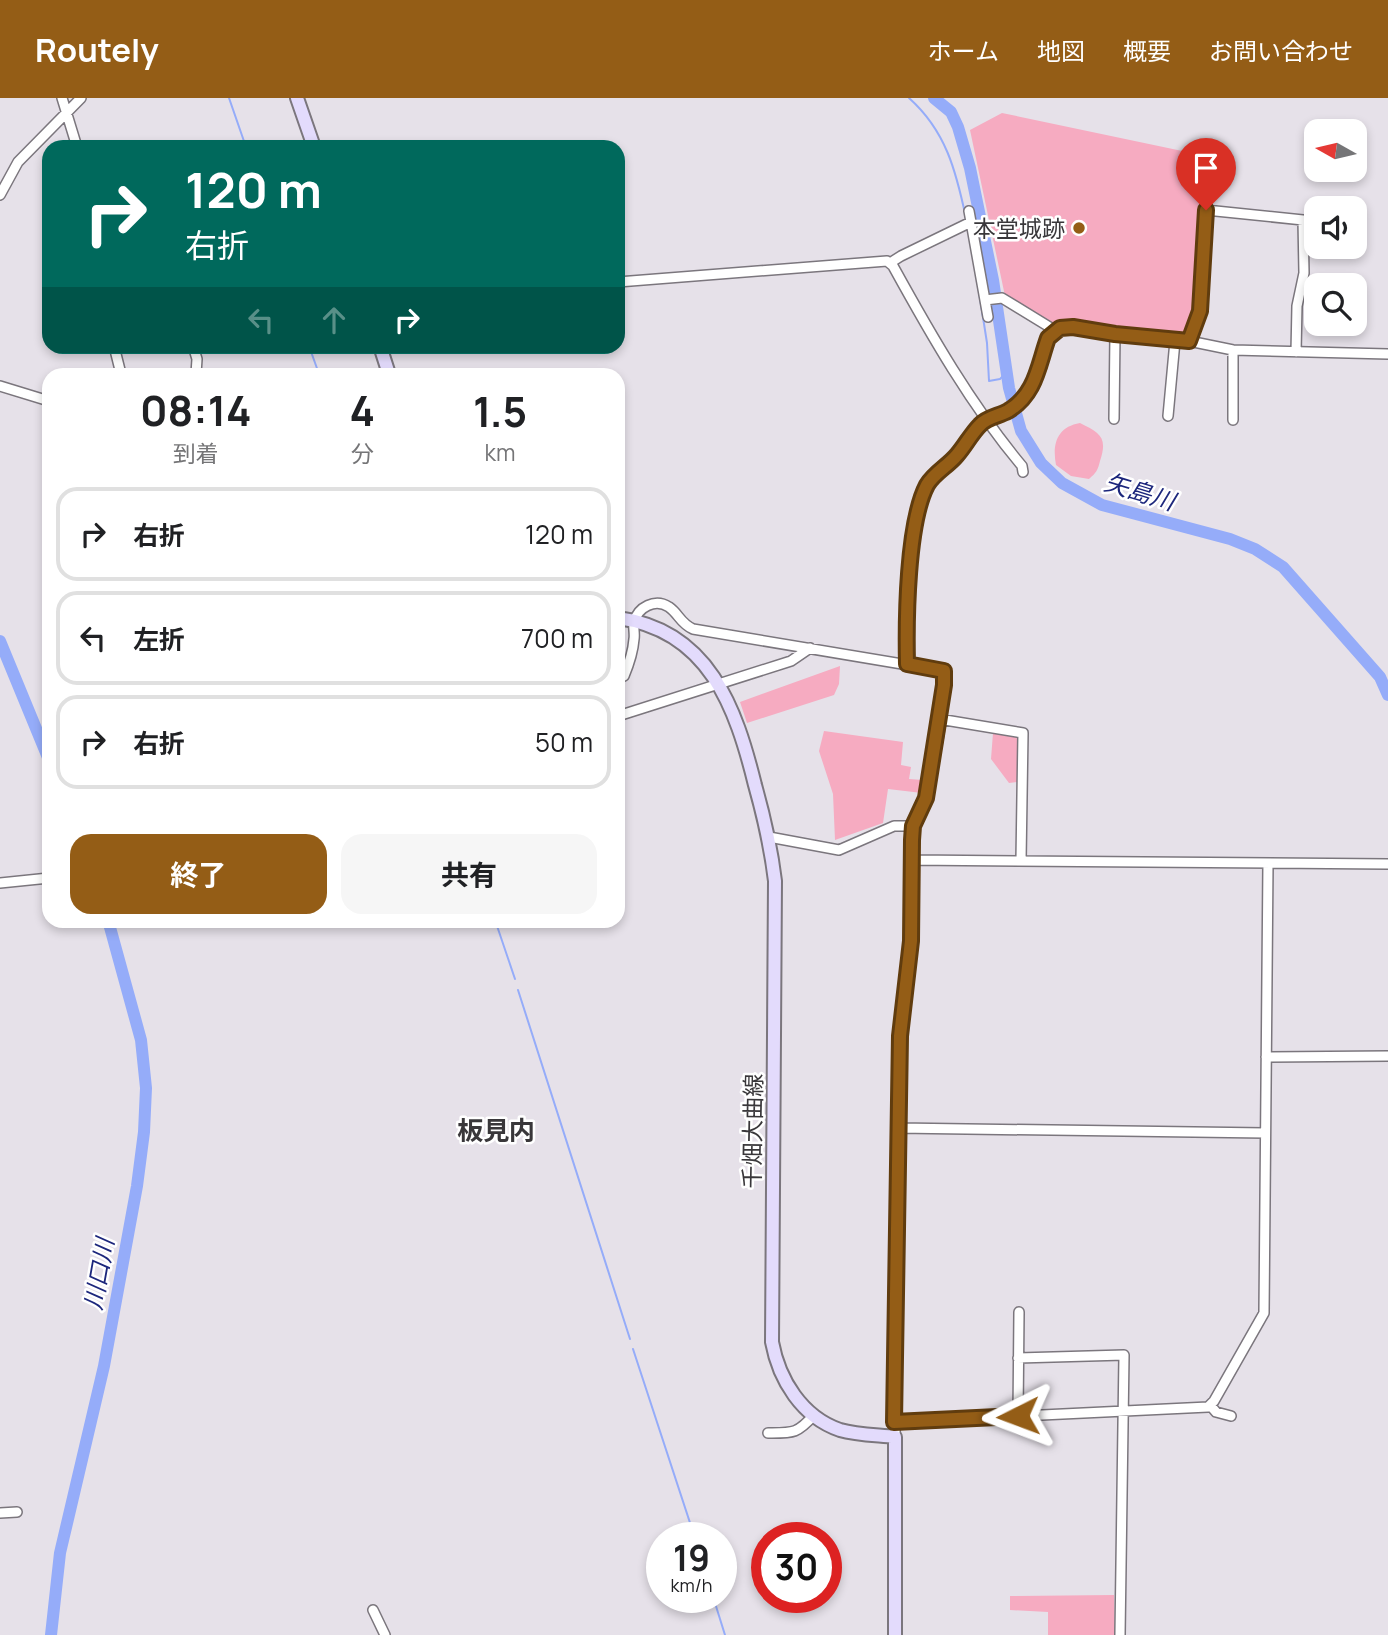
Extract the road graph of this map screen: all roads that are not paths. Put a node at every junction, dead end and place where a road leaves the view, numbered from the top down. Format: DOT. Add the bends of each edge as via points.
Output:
graph roads {
  1 [pos="62,98"];
  2 [pos="81,98"];
  3 [pos="298,98"];
  4 [pos="66,112"];
  5 [pos="75,140"];
  6 [pos="312,140"];
  7 [pos="1208,166"];
  8 [pos="0,195"];
  9 [pos="1206,210"];
  10 [pos="969,211"];
  11 [pos="971,222"];
  12 [pos="890,263"];
  13 [pos="625,281"];
  14 [pos="985,300"];
  15 [pos="988,317"];
  16 [pos="1056,331"];
  17 [pos="1115,334"];
  18 [pos="1175,341"];
  19 [pos="1189,341"];
  20 [pos="1233,350"];
  21 [pos="1296,352"];
  22 [pos="1388,354"];
  23 [pos="0,386"];
  24 [pos="42,399"];
  25 [pos="1168,416"];
  26 [pos="1114,419"];
  27 [pos="986,420"];
  28 [pos="1233,420"];
  29 [pos="1023,472"];
  30 [pos="625,619"];
  31 [pos="634,621"];
  32 [pos="810,648"];
  33 [pos="907,664"];
  34 [pos="625,674"];
  35 [pos="719,685"];
  36 [pos="625,714"];
  37 [pos="939,719"];
  38 [pos="913,826"];
  39 [pos="769,837"];
  40 [pos="911,860"];
  41 [pos="1021,860"];
  42 [pos="1268,863"];
  43 [pos="1388,864"];
  44 [pos="42,879"];
  45 [pos="0,883"];
  46 [pos="1388,1056"];
  47 [pos="1266,1057"];
  48 [pos="898,1128"];
  49 [pos="1265,1133"];
  50 [pos="1019,1312"];
  51 [pos="1018,1358"];
  52 [pos="1210,1405"];
  53 [pos="1122,1411"];
  54 [pos="814,1415"];
  55 [pos="1018,1416"];
  56 [pos="1231,1416"];
  57 [pos="894,1422"];
  58 [pos="768,1433"];
  59 [pos="895,1437"];
  60 [pos="18,1512"];
  61 [pos="0,1513"];
  62 [pos="373,1610"];
  63 [pos="384,1635"];
  64 [pos="895,1635"];
  65 [pos="1120,1635"];
  1 -- 4 [label="street"];
  2 -- 4 [label="street"];
  3 -- 6 [label="main road"];
  4 -- 5 [label="street"];
  4 -- 8 [label="street" via="18,162"];
  7 -- 9 [label="street"];
  9 -- 19 [label="street" via="1200,311"];
  9 -- 21 [label="street" via="1303,220 1304,273 1297,306"];
  10 -- 11 [label="street"];
  11 -- 12 [label="street"];
  11 -- 14 [label="street"];
  12 -- 13 [label="street" via="882,260"];
  12 -- 27 [label="street"];
  14 -- 15 [label="street"];
  14 -- 16 [label="street" via="1000,298"];
  16 -- 17 [label="street" via="1073,327"];
  16 -- 27 [label="street" via="1048,338 1033,386 1017,404"];
  17 -- 18 [label="street"];
  17 -- 26 [label="street"];
  18 -- 19 [label="street"];
  18 -- 25 [label="street"];
  19 -- 20 [label="street"];
  20 -- 21 [label="street"];
  20 -- 28 [label="street"];
  21 -- 22 [label="street"];
  23 -- 24 [label="street"];
  27 -- 29 [label="street"];
  27 -- 33 [label="street" via="929,483 918,511"];
  30 -- 31 [label="main road, 千畑大曲線"];
  31 -- 32 [label="street" via="645,606 660,603 693,629"];
  31 -- 34 [label="street"];
  31 -- 35 [label="main road, 千畑大曲線" via="677,640"];
  32 -- 33 [label="street"];
  32 -- 35 [label="street" via="791,661"];
  33 -- 37 [label="street" via="944,671"];
  35 -- 36 [label="street"];
  35 -- 39 [label="main road, 千畑大曲線" via="743,735"];
  37 -- 38 [label="street" via="926,798"];
  37 -- 41 [label="street" via="1023,733"];
  38 -- 39 [label="street" via="894,826 839,850"];
  38 -- 40 [label="street"];
  39 -- 54 [label="main road, 千畑大曲線" via="775,881 772,1342 782,1378"];
  40 -- 41 [label="street"];
  40 -- 48 [label="street" via="911,941 900,1036"];
  41 -- 42 [label="street"];
  42 -- 43 [label="street"];
  42 -- 47 [label="street"];
  44 -- 45 [label="street"];
  46 -- 47 [label="street"];
  47 -- 49 [label="street"];
  48 -- 49 [label="street"];
  48 -- 57 [label="street"];
  49 -- 52 [label="street" via="1264,1313"];
  50 -- 51 [label="street"];
  51 -- 53 [label="street" via="1124,1355"];
  51 -- 55 [label="street"];
  52 -- 53 [label="street"];
  52 -- 56 [label="street"];
  53 -- 55 [label="street"];
  53 -- 65 [label="street"];
  54 -- 58 [label="street" via="794,1433"];
  54 -- 59 [label="main road, 千畑大曲線" via="843,1431"];
  55 -- 57 [label="street"];
  57 -- 59 [label="street"];
  59 -- 64 [label="main road"];
  60 -- 61 [label="street"];
  62 -- 63 [label="street"];
}
